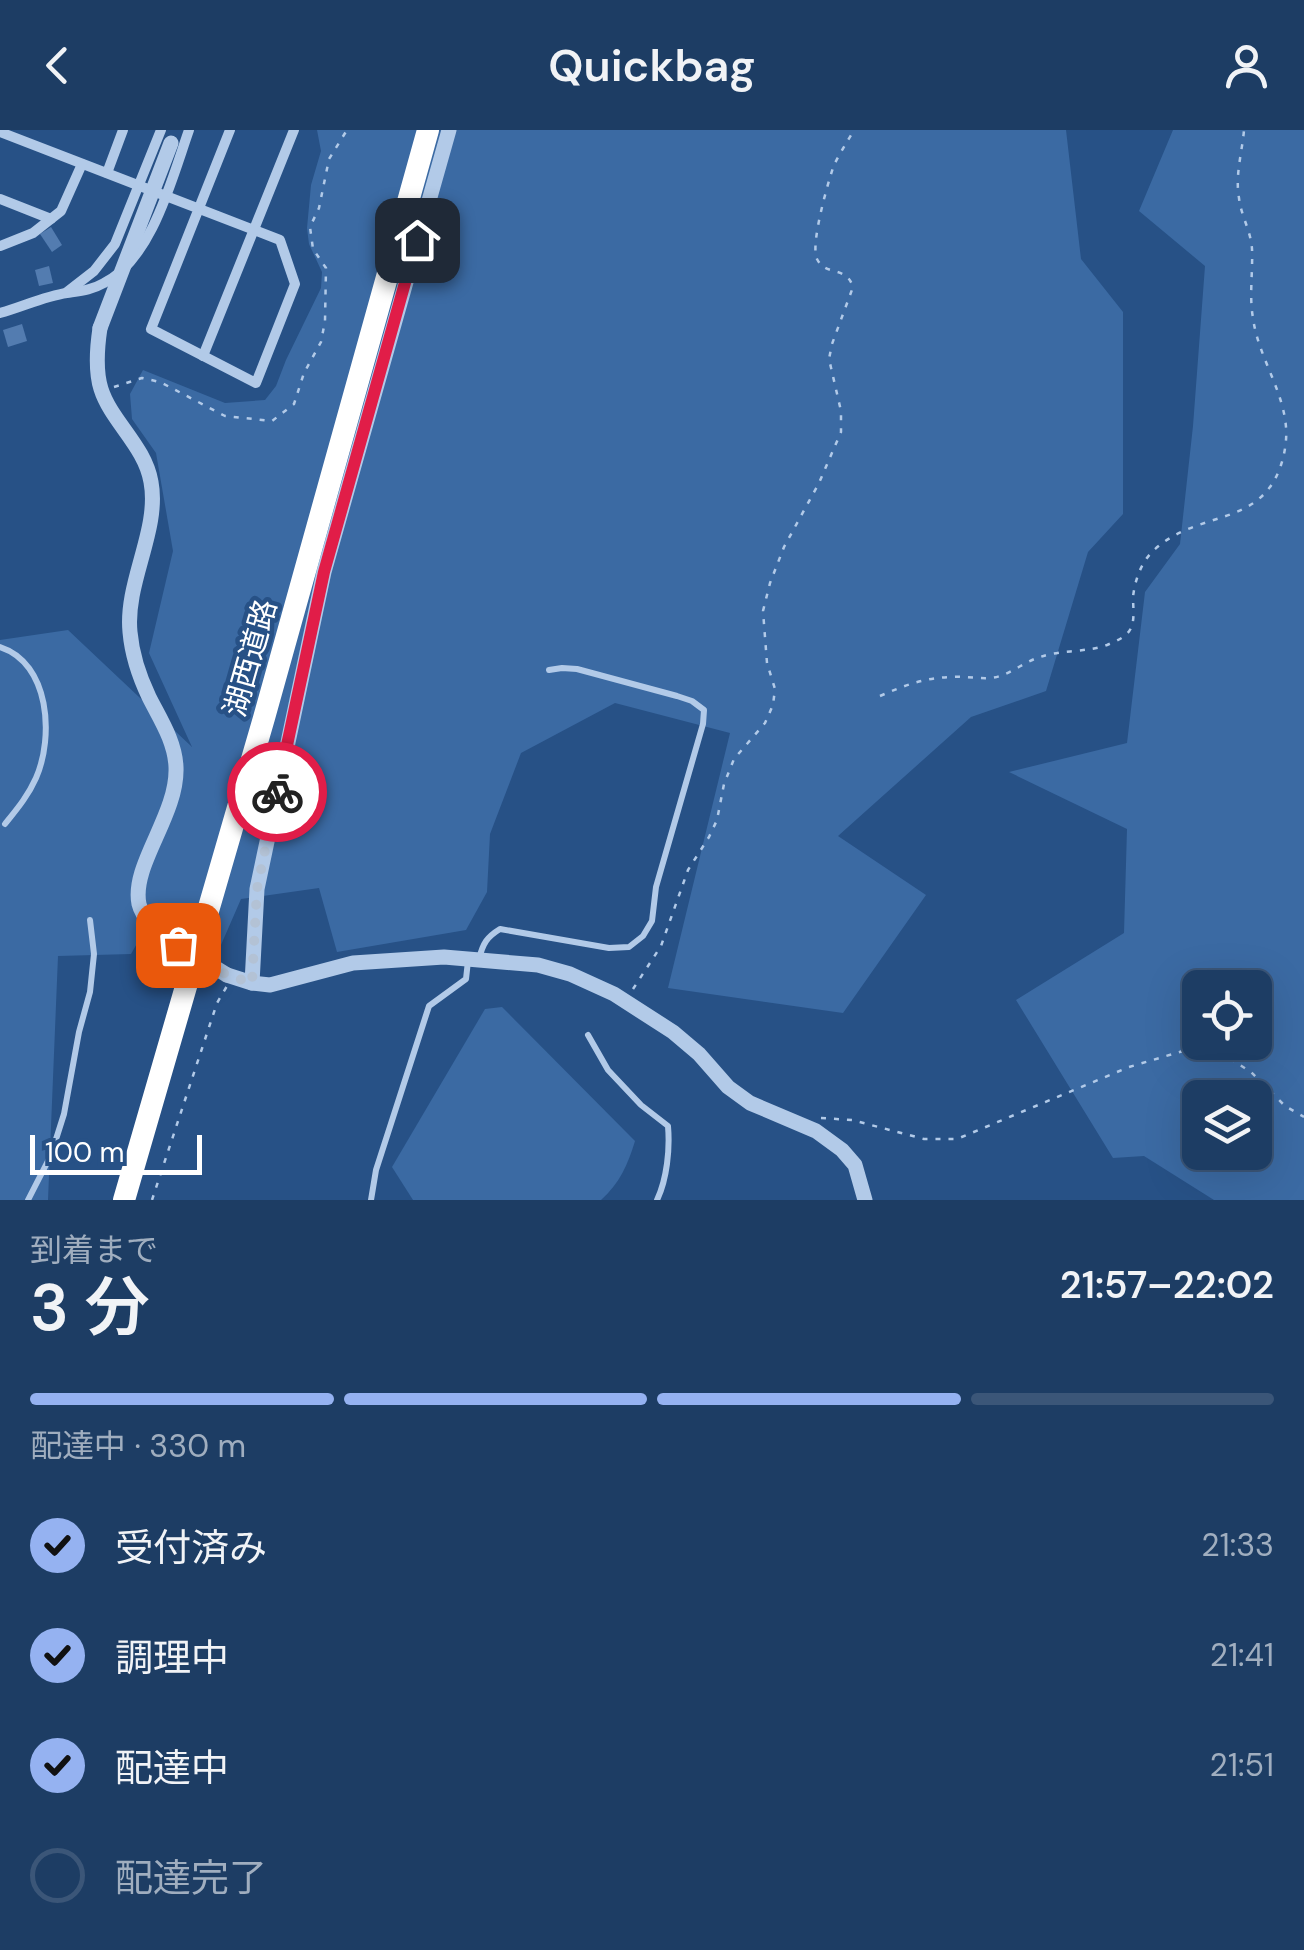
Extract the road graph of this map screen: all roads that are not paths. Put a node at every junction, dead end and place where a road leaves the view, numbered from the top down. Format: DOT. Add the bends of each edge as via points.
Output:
graph roads {
  1 [pos="122,130"];
  2 [pos="188,130"];
  3 [pos="230,130"];
  4 [pos="294,130"];
  5 [pos="416,130"];
  6 [pos="428,130"];
  7 [pos="448,130"];
  8 [pos="0,132"];
  9 [pos="169,134"];
  10 [pos="82,164"];
  11 [pos="107,174"];
  12 [pos="139,186"];
  13 [pos="165,196"];
  14 [pos="0,199"];
  15 [pos="199,209"];
  16 [pos="51,218"];
  17 [pos="254,230"];
  18 [pos="0,246"];
  19 [pos="66,293"];
  20 [pos="0,313"];
  21 [pos="204,356"];
  22 [pos="0,647"];
  23 [pos="548,670"];
  24 [pos="5,824"];
  25 [pos="90,920"];
  26 [pos="474,960"];
  27 [pos="252,983"];
  28 [pos="588,1035"];
  29 [pos="28,1200"];
  30 [pos="114,1200"];
  31 [pos="124,1200"];
  32 [pos="371,1200"];
  33 [pos="657,1200"];
  34 [pos="865,1200"];
  1 -- 11 [label="street"];
  2 -- 13 [label="street"];
  3 -- 15 [label="street"];
  4 -- 17 [label="street"];
  5 -- 30 [label="highway, 湖西道路"];
  6 -- 31 [label="highway, 湖西道路"];
  7 -- 27 [label="street" via="324,572 257,889"];
  8 -- 10 [label="street"];
  9 -- 12 [label="street"];
  9 -- 27 [label="street, bridge" via="100,328 98,357 101,391 151,482 129,625 137,670 174,748 176,769 176,789 138,886 139,907 154,930"];
  10 -- 11 [label="street"];
  10 -- 16 [label="street" via="61,211"];
  11 -- 12 [label="street"];
  12 -- 13 [label="street"];
  12 -- 19 [label="street" via="115,244"];
  13 -- 15 [label="street"];
  13 -- 19 [label="street" via="128,266 106,282"];
  14 -- 16 [label="street"];
  15 -- 17 [label="street"];
  15 -- 21 [label="street" via="151,329"];
  16 -- 18 [label="street"];
  17 -- 21 [label="street"];
  17 -- 21 [label="street" via="280,240 295,284 256,383"];
  19 -- 20 [label="street"];
  22 -- 24 [label="lane" via="35,678 46,730 38,775"];
  23 -- 26 [label="lane" via="577,669 677,696 704,710 703,724 643,936 629,947 609,948 500,929"];
  25 -- 29 [label="lane" via="90,992 64,1114"];
  26 -- 27 [label="street" via="353,963 270,985"];
  26 -- 32 [label="lane" via="466,979 429,1006"];
  26 -- 34 [label="street" via="538,964 647,1014 750,1103 816,1131 842,1150"];
  28 -- 33 [label="lane" via="608,1070 668,1126"];
}
